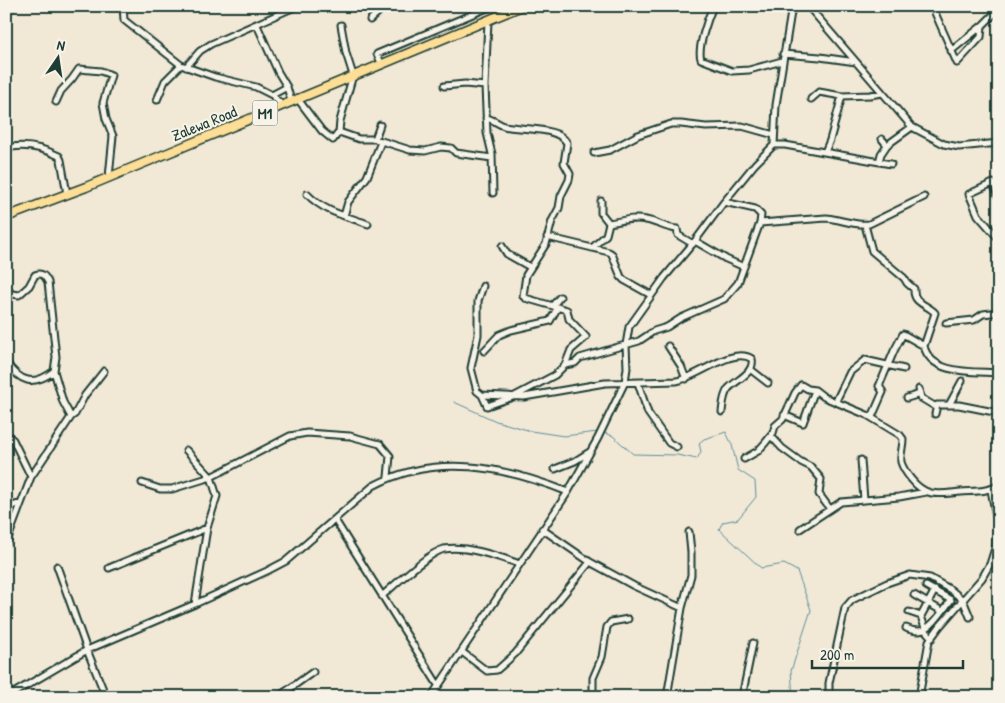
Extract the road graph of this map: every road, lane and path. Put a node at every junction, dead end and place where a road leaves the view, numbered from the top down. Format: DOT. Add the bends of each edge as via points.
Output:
graph roads {
  1 [pos="11,6"];
  2 [pos="123,6"];
  3 [pos="297,6"];
  4 [pos="385,6"];
  5 [pos="492,6"];
  6 [pos="522,6"];
  7 [pos="713,6"];
  8 [pos="792,6"];
  9 [pos="808,6"];
  10 [pos="821,6"];
  11 [pos="932,6"];
  12 [pos="999,9"];
  13 [pos="814,13"];
  14 [pos="6,17"];
  15 [pos="370,20"];
  16 [pos="488,21"];
  17 [pos="257,25"];
  18 [pos="341,26"];
  19 [pos="982,26"];
  20 [pos="951,51"];
  21 [pos="783,54"];
  22 [pos="845,60"];
  23 [pos="782,61"];
  24 [pos="834,62"];
  25 [pos="856,62"];
  26 [pos="382,65"];
  27 [pos="183,66"];
  28 [pos="353,75"];
  29 [pos="444,86"];
  30 [pos="485,86"];
  31 [pos="287,87"];
  32 [pos="882,93"];
  33 [pos="272,95"];
  34 [pos="842,96"];
  35 [pos="812,99"];
  36 [pos="158,100"];
  37 [pos="294,100"];
  38 [pos="56,102"];
  39 [pos="282,105"];
  40 [pos="486,118"];
  41 [pos="380,125"];
  42 [pos="912,127"];
  43 [pos="340,132"];
  44 [pos="774,135"];
  45 [pos="882,139"];
  46 [pos="378,140"];
  47 [pos="999,143"];
  48 [pos="774,145"];
  49 [pos="887,145"];
  50 [pos="6,148"];
  51 [pos="825,152"];
  52 [pos="594,153"];
  53 [pos="492,158"];
  54 [pos="879,162"];
  55 [pos="891,164"];
  56 [pos="109,177"];
  57 [pos="493,193"];
  58 [pos="67,194"];
  59 [pos="307,194"];
  60 [pos="924,197"];
  61 [pos="999,198"];
  62 [pos="601,202"];
  63 [pos="724,202"];
  64 [pos="344,216"];
  65 [pos="6,218"];
  66 [pos="609,223"];
  67 [pos="760,223"];
  68 [pos="368,224"];
  69 [pos="865,225"];
  70 [pos="548,237"];
  71 [pos="999,239"];
  72 [pos="694,242"];
  73 [pos="502,246"];
  74 [pos="592,248"];
  75 [pos="530,267"];
  76 [pos="744,267"];
  77 [pos="482,286"];
  78 [pos="6,288"];
  79 [pos="651,295"];
  80 [pos="560,297"];
  81 [pos="556,306"];
  82 [pos="999,312"];
  83 [pos="946,323"];
  84 [pos="626,345"];
  85 [pos="668,346"];
  86 [pos="924,346"];
  87 [pos="484,351"];
  88 [pos="6,362"];
  89 [pos="565,365"];
  90 [pos="887,366"];
  91 [pos="750,369"];
  92 [pos="904,369"];
  93 [pos="54,371"];
  94 [pos="104,371"];
  95 [pos="999,374"];
  96 [pos="686,379"];
  97 [pos="962,381"];
  98 [pos="625,382"];
  99 [pos="638,383"];
  100 [pos="768,383"];
  101 [pos="815,390"];
  102 [pos="482,395"];
  103 [pos="513,397"];
  104 [pos="907,398"];
  105 [pos="836,401"];
  106 [pos="949,405"];
  107 [pos="936,407"];
  108 [pos="722,412"];
  109 [pos="999,413"];
  110 [pos="935,414"];
  111 [pos="784,415"];
  112 [pos="71,417"];
  113 [pos="872,417"];
  114 [pos="6,434"];
  115 [pos="771,436"];
  116 [pos="677,447"];
  117 [pos="186,450"];
  118 [pos="591,451"];
  119 [pos="744,459"];
  120 [pos="861,460"];
  121 [pos="555,469"];
  122 [pos="31,477"];
  123 [pos="211,477"];
  124 [pos="388,478"];
  125 [pos="142,483"];
  126 [pos="999,485"];
  127 [pos="990,490"];
  128 [pos="568,492"];
  129 [pos="926,492"];
  130 [pos="864,500"];
  131 [pos="21,503"];
  132 [pos="6,508"];
  133 [pos="830,509"];
  134 [pos="335,520"];
  135 [pos="207,528"];
  136 [pos="800,529"];
  137 [pos="542,530"];
  138 [pos="689,532"];
  139 [pos="6,544"];
  140 [pos="590,562"];
  141 [pos="520,564"];
  142 [pos="57,566"];
  143 [pos="109,568"];
  144 [pos="926,586"];
  145 [pos="935,590"];
  146 [pos="914,595"];
  147 [pos="382,596"];
  148 [pos="962,600"];
  149 [pos="928,603"];
  150 [pos="195,604"];
  151 [pos="682,608"];
  152 [pos="942,611"];
  153 [pos="910,612"];
  154 [pos="921,616"];
  155 [pos="970,617"];
  156 [pos="628,619"];
  157 [pos="906,628"];
  158 [pos="925,630"];
  159 [pos="932,638"];
  160 [pos="753,642"];
  161 [pos="86,650"];
  162 [pos="462,652"];
  163 [pos="313,672"];
  164 [pos="438,685"];
  165 [pos="7,697"];
  166 [pos="106,697"];
  167 [pos="278,697"];
  168 [pos="431,697"];
  169 [pos="593,697"];
  170 [pos="667,697"];
  171 [pos="742,697"];
  172 [pos="829,697"];
  173 [pos="919,697"];
  1 -- 14 [label="street"];
  2 -- 27 [label="street" via="124,20"];
  3 -- 17 [label="street"];
  4 -- 15 [label="street"];
  5 -- 26 [label="street" via="377,54"];
  6 -- 16 [label="highway, Zalewa Road / M1"];
  7 -- 23 [label="street" via="704,34 701,59 732,71"];
  8 -- 21 [label="street"];
  9 -- 13 [label="street"];
  10 -- 13 [label="street"];
  11 -- 20 [label="street"];
  12 -- 19 [label="street"];
  13 -- 25 [label="street"];
  16 -- 26 [label="highway, Zalewa Road / M1"];
  16 -- 30 [label="street"];
  17 -- 27 [label="street" via="211,44"];
  17 -- 31 [label="street"];
  18 -- 28 [label="street"];
  19 -- 20 [label="street"];
  19 -- 20 [label="street" via="981,37 957,63"];
  21 -- 22 [label="street"];
  21 -- 23 [label="street"];
  22 -- 24 [label="street"];
  22 -- 25 [label="street"];
  23 -- 44 [label="street"];
  25 -- 32 [label="street"];
  26 -- 28 [label="highway, Zalewa Road / M1"];
  27 -- 33 [label="street" via="256,87"];
  27 -- 36 [label="street" via="165,81"];
  28 -- 37 [label="highway, Zalewa Road / M1"];
  28 -- 43 [label="street"];
  29 -- 30 [label="street"];
  30 -- 40 [label="street"];
  31 -- 33 [label="street"];
  31 -- 37 [label="street"];
  32 -- 34 [label="street"];
  32 -- 42 [label="street"];
  33 -- 39 [label="street"];
  34 -- 35 [label="street" via="819,92"];
  34 -- 51 [label="street"];
  37 -- 39 [label="highway, Zalewa Road / M1"];
  37 -- 43 [label="street" via="333,140"];
  38 -- 56 [label="street" via="79,69 111,75 103,103 113,136"];
  39 -- 56 [label="highway, Zalewa Road / M1"];
  40 -- 53 [label="street"];
  40 -- 70 [label="street" via="501,125 551,132 562,137 567,144 564,163 570,174 569,180"];
  41 -- 46 [label="street"];
  42 -- 47 [label="street" via="944,144 959,147"];
  42 -- 49 [label="street"];
  43 -- 46 [label="street" via="359,139"];
  44 -- 48 [label="street"];
  44 -- 52 [label="street" via="742,126 671,124 610,150"];
  45 -- 49 [label="street"];
  46 -- 53 [label="street" via="410,150 441,147 456,153"];
  46 -- 64 [label="street" via="367,177 348,202"];
  48 -- 51 [label="street"];
  48 -- 63 [label="street"];
  49 -- 54 [label="street"];
  50 -- 58 [label="street" via="33,147 59,156"];
  51 -- 54 [label="street"];
  53 -- 57 [label="street"];
  54 -- 55 [label="street"];
  56 -- 58 [label="highway, Zalewa Road / M1"];
  58 -- 65 [label="highway, Zalewa Road / M1"];
  59 -- 64 [label="street" via="325,209"];
  60 -- 69 [label="street"];
  61 -- 71 [label="street" via="993,183 969,194 978,215"];
  62 -- 66 [label="street" via="601,213"];
  63 -- 67 [label="street" via="755,209 761,215"];
  63 -- 72 [label="street"];
  64 -- 68 [label="street"];
  66 -- 72 [label="street" via="634,218 646,220 677,229 678,235"];
  66 -- 74 [label="street" via="606,235"];
  67 -- 69 [label="street" via="826,218"];
  67 -- 76 [label="street"];
  69 -- 86 [label="street" via="872,251 914,289 918,302 935,312"];
  70 -- 74 [label="street"];
  70 -- 75 [label="street"];
  72 -- 76 [label="street"];
  72 -- 79 [label="street"];
  73 -- 75 [label="street" via="507,254"];
  74 -- 79 [label="street" via="612,254 621,277"];
  75 -- 81 [label="street" via="523,297"];
  76 -- 84 [label="street" via="738,283 724,299"];
  77 -- 102 [label="street" via="478,301 478,336 471,368"];
  78 -- 93 [label="street" via="19,295 39,274 48,282 56,358"];
  79 -- 84 [label="street" via="629,327"];
  80 -- 81 [label="street"];
  81 -- 87 [label="street" via="550,321 511,330 499,336"];
  81 -- 89 [label="street" via="567,310 569,319 586,337 568,354"];
  82 -- 83 [label="street" via="983,314 974,320"];
  84 -- 89 [label="street"];
  84 -- 98 [label="street"];
  85 -- 96 [label="street"];
  86 -- 90 [label="street" via="903,334"];
  86 -- 95 [label="street" via="932,359 943,366"];
  88 -- 93 [label="street" via="20,378 27,380 35,380"];
  89 -- 103 [label="street" via="555,375"];
  90 -- 92 [label="street"];
  90 -- 105 [label="street" via="868,360 856,365"];
  90 -- 113 [label="street" via="879,385 883,392"];
  91 -- 96 [label="street" via="752,359 735,355"];
  91 -- 100 [label="street"];
  91 -- 108 [label="street" via="728,389"];
  93 -- 112 [label="street"];
  94 -- 112 [label="street"];
  96 -- 99 [label="street"];
  97 -- 106 [label="street"];
  98 -- 99 [label="street"];
  98 -- 103 [label="street"];
  98 -- 118 [label="street"];
  99 -- 116 [label="street" via="648,413 668,443"];
  101 -- 105 [label="street"];
  101 -- 111 [label="street" via="801,385"];
  101 -- 111 [label="street" via="803,423"];
  102 -- 103 [label="street"];
  102 -- 103 [label="street" via="487,406"];
  104 -- 107 [label="street" via="920,391 921,398"];
  105 -- 113 [label="street"];
  106 -- 107 [label="street"];
  106 -- 109 [label="street"];
  107 -- 110 [label="street"];
  111 -- 115 [label="street"];
  112 -- 122 [label="street"];
  113 -- 129 [label="street" via="903,439 903,468"];
  114 -- 122 [label="street" via="13,440"];
  115 -- 119 [label="street" via="758,451"];
  115 -- 133 [label="street" via="800,462 811,467 821,479 819,494"];
  117 -- 123 [label="street"];
  118 -- 121 [label="street"];
  118 -- 128 [label="street"];
  120 -- 130 [label="street"];
  122 -- 131 [label="street"];
  123 -- 124 [label="street" via="282,439 307,433 350,436 380,444 390,456"];
  123 -- 125 [label="street" via="172,490"];
  123 -- 135 [label="street" via="216,496"];
  124 -- 128 [label="street" via="422,469 467,465 509,472"];
  124 -- 134 [label="street" via="373,486"];
  126 -- 127 [label="street"];
  127 -- 129 [label="street"];
  127 -- 148 [label="street" via="997,522 996,545 982,578"];
  128 -- 137 [label="street"];
  129 -- 130 [label="street"];
  130 -- 133 [label="street" via="841,502"];
  131 -- 132 [label="street"];
  131 -- 139 [label="street"];
  133 -- 136 [label="street"];
  134 -- 147 [label="street"];
  134 -- 150 [label="street" via="286,561"];
  135 -- 143 [label="street"];
  135 -- 150 [label="street"];
  137 -- 140 [label="street"];
  137 -- 141 [label="street"];
  138 -- 151 [label="street" via="691,575"];
  140 -- 151 [label="street"];
  140 -- 162 [label="street" via="515,654 497,670 487,671"];
  141 -- 147 [label="street" via="463,549 443,550 425,560"];
  141 -- 162 [label="street"];
  142 -- 161 [label="street"];
  144 -- 145 [label="street"];
  145 -- 149 [label="street"];
  145 -- 152 [label="street" via="951,600"];
  146 -- 149 [label="street"];
  147 -- 164 [label="street"];
  148 -- 155 [label="street"];
  148 -- 159 [label="street"];
  148 -- 172 [label="street" via="930,578 910,576 852,600 845,608"];
  149 -- 152 [label="street"];
  149 -- 154 [label="street"];
  150 -- 161 [label="street"];
  151 -- 170 [label="street"];
  152 -- 158 [label="street"];
  153 -- 154 [label="street"];
  154 -- 158 [label="street"];
  156 -- 169 [label="street" via="611,622 607,627 602,657 593,678"];
  157 -- 158 [label="street" via="917,632"];
  158 -- 159 [label="street"];
  159 -- 173 [label="street"];
  160 -- 171 [label="street"];
  161 -- 165 [label="street"];
  161 -- 166 [label="street"];
  162 -- 164 [label="street"];
  163 -- 167 [label="street"];
  164 -- 168 [label="street"];
}
